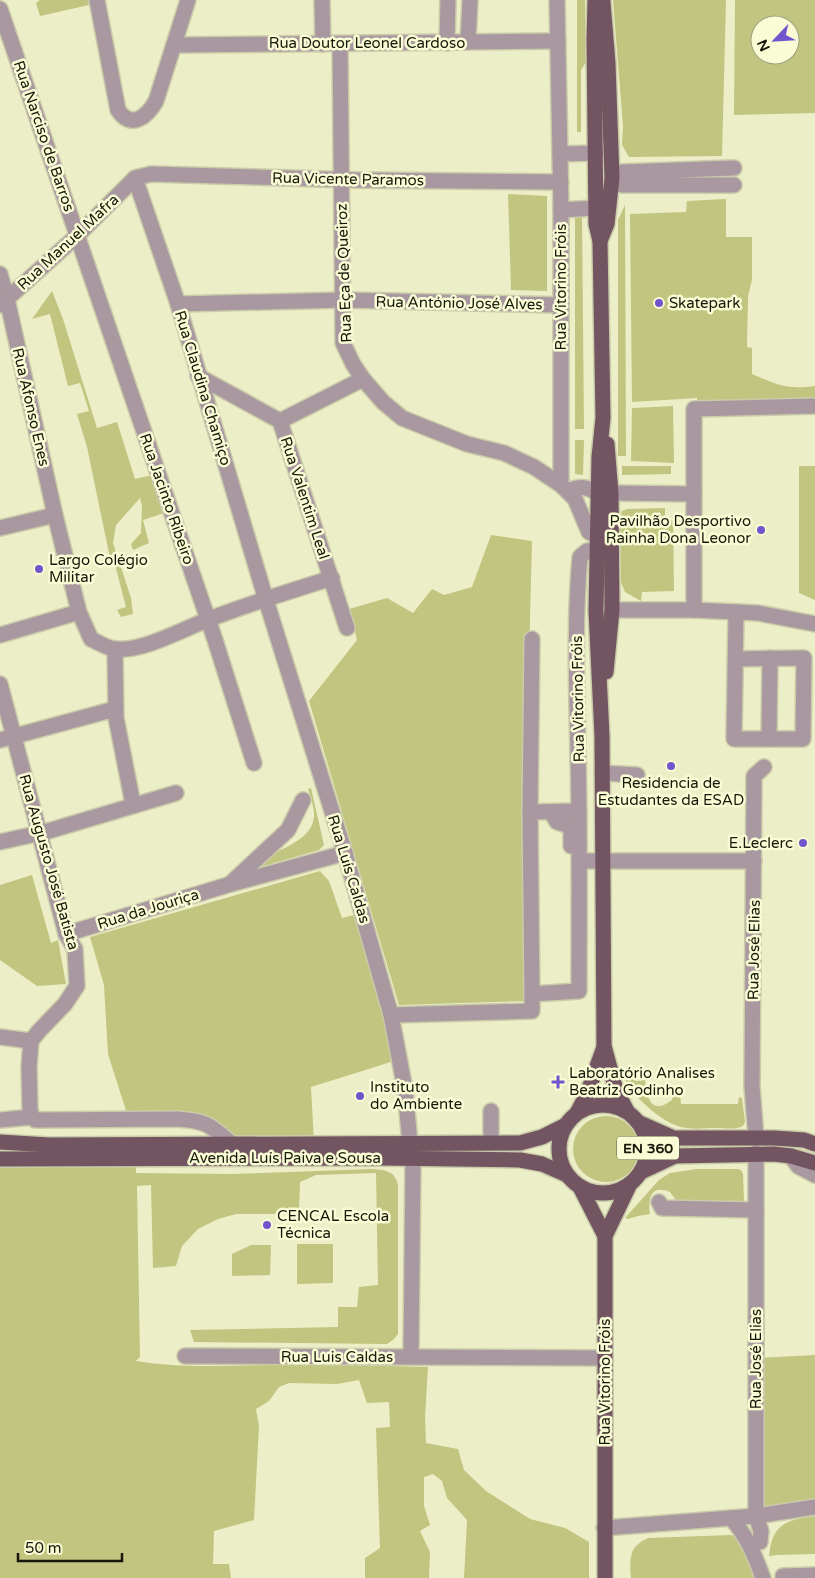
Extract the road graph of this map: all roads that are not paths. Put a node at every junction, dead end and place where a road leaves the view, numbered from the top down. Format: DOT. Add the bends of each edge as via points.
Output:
graph roads {
  1 [pos="97,0"];
  2 [pos="188,0"];
  3 [pos="322,0"];
  4 [pos="448,0"];
  5 [pos="470,0"];
  6 [pos="557,0"];
  7 [pos="595,0"];
  8 [pos="603,0"];
  9 [pos="0,9"];
  10 [pos="558,41"];
  11 [pos="468,42"];
  12 [pos="448,43"];
  13 [pos="322,44"];
  14 [pos="340,44"];
  15 [pos="175,45"];
  16 [pos="596,152"];
  17 [pos="560,154"];
  18 [pos="734,168"];
  19 [pos="135,178"];
  20 [pos="612,178"];
  21 [pos="341,180"];
  22 [pos="596,180"];
  23 [pos="561,182"];
  24 [pos="734,185"];
  25 [pos="596,208"];
  26 [pos="561,210"];
  27 [pos="78,235"];
  28 [pos="600,241"];
  29 [pos="0,274"];
  30 [pos="344,300"];
  31 [pos="3,302"];
  32 [pos="178,304"];
  33 [pos="561,305"];
  34 [pos="198,376"];
  35 [pos="362,378"];
  36 [pos="815,406"];
  37 [pos="280,421"];
  38 [pos="568,491"];
  39 [pos="604,494"];
  40 [pos="694,494"];
  41 [pos="55,515"];
  42 [pos="0,528"];
  43 [pos="597,543"];
  44 [pos="332,578"];
  45 [pos="266,600"];
  46 [pos="612,610"];
  47 [pos="694,610"];
  48 [pos="596,611"];
  49 [pos="79,612"];
  50 [pos="736,612"];
  51 [pos="207,620"];
  52 [pos="815,624"];
  53 [pos="347,628"];
  54 [pos="568,633"];
  55 [pos="0,635"];
  56 [pos="532,639"];
  57 [pos="115,650"];
  58 [pos="770,658"];
  59 [pos="735,659"];
  60 [pos="0,684"];
  61 [pos="115,709"];
  62 [pos="602,736"];
  63 [pos="7,738"];
  64 [pos="769,739"];
  65 [pos="254,763"];
  66 [pos="764,767"];
  67 [pos="602,773"];
  68 [pos="637,775"];
  69 [pos="571,787"];
  70 [pos="176,793"];
  71 [pos="302,800"];
  72 [pos="134,804"];
  73 [pos="579,811"];
  74 [pos="530,812"];
  75 [pos="551,812"];
  76 [pos="38,834"];
  77 [pos="0,842"];
  78 [pos="345,853"];
  79 [pos="602,860"];
  80 [pos="580,861"];
  81 [pos="754,861"];
  82 [pos="231,884"];
  83 [pos="66,934"];
  84 [pos="575,985"];
  85 [pos="532,994"];
  86 [pos="391,1014"];
  87 [pos="0,1037"];
  88 [pos="31,1042"];
  89 [pos="604,1046"];
  90 [pos="491,1111"];
  91 [pos="627,1111"];
  92 [pos="577,1113"];
  93 [pos="32,1117"];
  94 [pos="0,1120"];
  95 [pos="640,1123"];
  96 [pos="566,1125"];
  97 [pos="756,1137"];
  98 [pos="0,1142"];
  99 [pos="231,1143"];
  100 [pos="410,1143"];
  101 [pos="491,1143"];
  102 [pos="815,1144"];
  103 [pos="756,1153"];
  104 [pos="791,1156"];
  105 [pos="0,1159"];
  106 [pos="413,1159"];
  107 [pos="815,1163"];
  108 [pos="641,1172"];
  109 [pos="567,1174"];
  110 [pos="815,1175"];
  111 [pos="580,1186"];
  112 [pos="629,1186"];
  113 [pos="659,1202"];
  114 [pos="756,1210"];
  115 [pos="605,1236"];
  116 [pos="185,1356"];
  117 [pos="411,1357"];
  118 [pos="605,1358"];
  119 [pos="815,1507"];
  120 [pos="756,1510"];
  121 [pos="788,1511"];
  122 [pos="731,1518"];
  123 [pos="604,1528"];
  124 [pos="756,1549"];
  125 [pos="815,1575"];
  126 [pos="783,1576"];
  127 [pos="605,1578"];
  128 [pos="763,1578"];
  1 -- 15 [label="street" via="122,117 132,121 150,111"];
  2 -- 15 [label="street"];
  3 -- 13 [label="street"];
  4 -- 12 [label="street"];
  5 -- 11 [label="street"];
  6 -- 10 [label="street, Rua Vitorino Fróis"];
  7 -- 16 [label="main road, Rua Vitorino Fróis / EN 360"];
  8 -- 20 [label="main road, Rua Vitorino Fróis / EN 360"];
  9 -- 27 [label="street, Rua Narciso de Barros"];
  10 -- 11 [label="street, Rua Doutor Leonel Cardoso"];
  10 -- 17 [label="street, Rua Vitorino Fróis"];
  11 -- 12 [label="street, Rua Doutor Leonel Cardoso"];
  12 -- 14 [label="street, Rua Doutor Leonel Cardoso"];
  13 -- 14 [label="street, Rua Doutor Leonel Cardoso"];
  13 -- 15 [label="street, Rua Doutor Leonel Cardoso"];
  14 -- 21 [label="street, Rua Eça de Queiroz"];
  16 -- 17 [label="street"];
  16 -- 22 [label="main road, Rua Vitorino Fróis / EN 360"];
  17 -- 23 [label="street, Rua Vitorino Fróis"];
  18 -- 20 [label="street" via="622,172"];
  19 -- 21 [label="street, Rua Vicente Paramos" via="151,174"];
  19 -- 27 [label="street, Rua Manuel Mafra"];
  19 -- 32 [label="street, Rua Claudina Chamiço"];
  20 -- 22 [label="main road"];
  20 -- 24 [label="street" via="622,184"];
  20 -- 28 [label="main road, Rua Vitorino Fróis / EN 360" via="607,224"];
  21 -- 23 [label="street, Rua Vicente Paramos"];
  21 -- 30 [label="street, Rua Eça de Queiroz"];
  22 -- 25 [label="main road, Rua Vitorino Fróis / EN 360"];
  23 -- 26 [label="street, Rua Vitorino Fróis"];
  25 -- 26 [label="street, Rua Vitorino Fróis"];
  25 -- 28 [label="main road, Rua Vitorino Fróis / EN 360"];
  26 -- 33 [label="street, Rua Vitorino Fróis"];
  27 -- 31 [label="street, Rua Manuel Mafra"];
  27 -- 51 [label="street, Rua Jacinto Ribeiro"];
  28 -- 39 [label="main road, Rua Vitorino Fróis / EN 360" via="603,418 609,456"];
  29 -- 31 [label="street, Rua Afonso Enes"];
  30 -- 32 [label="street, Rua António José Alves"];
  30 -- 33 [label="street, Rua António José Alves"];
  30 -- 35 [label="street, Rua Eça de Queiroz" via="344,343"];
  31 -- 41 [label="street, Rua Afonso Enes"];
  32 -- 34 [label="street, Rua Claudina Chamiço"];
  33 -- 38 [label="street, Rua Vitorino Fróis"];
  34 -- 37 [label="street, Rua Valentim Leal"];
  34 -- 45 [label="street, Rua Claudina Chamiço"];
  35 -- 37 [label="street"];
  35 -- 38 [label="street, Rua Eça de Queiroz" via="402,418 467,444 504,453 534,467"];
  36 -- 40 [label="street" via="694,409"];
  37 -- 44 [label="street, Rua Valentim Leal"];
  38 -- 39 [label="street"];
  38 -- 43 [label="street"];
  39 -- 40 [label="street"];
  39 -- 43 [label="main road, Rua Vitorino Fróis / EN 360"];
  39 -- 46 [label="main road, Rua Vitorino Fróis / EN 360"];
  40 -- 47 [label="street"];
  41 -- 42 [label="street"];
  41 -- 49 [label="street, Rua Afonso Enes"];
  43 -- 48 [label="main road, Rua Vitorino Fróis / EN 360"];
  43 -- 73 [label="street, Rua Vitorino Fróis" via="580,558 578,574"];
  44 -- 45 [label="street"];
  44 -- 53 [label="street, Rua Valentim Leal"];
  45 -- 51 [label="street"];
  45 -- 78 [label="street, Rua Luís Caldas"];
  46 -- 47 [label="street"];
  46 -- 48 [label="main road"];
  46 -- 62 [label="main road, Rua Vitorino Fróis / EN 360"];
  47 -- 50 [label="street"];
  48 -- 62 [label="main road, Rua Vitorino Fróis / EN 360"];
  49 -- 55 [label="street"];
  49 -- 57 [label="street, Rua Afonso Enes" via="91,639"];
  50 -- 52 [label="street"];
  50 -- 59 [label="street"];
  51 -- 57 [label="street" via="157,641"];
  51 -- 65 [label="street, Rua Jacinto Ribeiro"];
  54 -- 69 [label="street"];
  56 -- 74 [label="street"];
  57 -- 61 [label="street"];
  58 -- 59 [label="street"];
  58 -- 64 [label="street"];
  58 -- 64 [label="street" via="804,658 803,739"];
  59 -- 64 [label="street" via="734,739"];
  60 -- 63 [label="street, Rua Augusto José Batista"];
  61 -- 63 [label="street"];
  61 -- 72 [label="street"];
  62 -- 67 [label="main road, Rua Vitorino Fróis / EN 360"];
  63 -- 76 [label="street, Rua Augusto José Batista"];
  66 -- 81 [label="street, Rua José Elias" via="754,776"];
  67 -- 68 [label="street"];
  67 -- 79 [label="main road, Rua Vitorino Fróis / EN 360"];
  70 -- 72 [label="street"];
  71 -- 82 [label="street, Rua da Jouriça" via="288,830"];
  72 -- 76 [label="street"];
  73 -- 75 [label="street"];
  73 -- 80 [label="street, Rua Vitorino Fróis"];
  74 -- 75 [label="street"];
  74 -- 85 [label="street"];
  75 -- 84 [label="street" via="557,822 569,826 571,831"];
  76 -- 77 [label="street"];
  76 -- 83 [label="street, Rua Augusto José Batista"];
  78 -- 82 [label="street, Rua da Jouriça"];
  78 -- 86 [label="street, Rua Luís Caldas"];
  79 -- 80 [label="street"];
  79 -- 81 [label="street"];
  79 -- 89 [label="main road, Rua Vitorino Fróis / EN 360"];
  80 -- 84 [label="street, Rua Vitorino Fróis"];
  81 -- 97 [label="street, Rua José Elias" via="752,1086"];
  82 -- 83 [label="street, Rua da Jouriça"];
  83 -- 88 [label="street, Rua Augusto José Batista" via="75,949 77,986"];
  84 -- 85 [label="street"];
  85 -- 86 [label="street" via="532,1011"];
  86 -- 100 [label="street, Rua Luís Caldas" via="405,1089"];
  87 -- 88 [label="street"];
  88 -- 93 [label="street"];
  89 -- 91 [label="main road, Rua Vitorino Fróis / EN 360" via="616,1090"];
  89 -- 92 [label="main road, Rua Vitorino Fróis / EN 360"];
  90 -- 101 [label="street"];
  91 -- 92 [label="main road, EN 360" via="602,1104"];
  91 -- 95 [label="main road, EN 360"];
  92 -- 96 [label="main road, EN 360"];
  93 -- 94 [label="street"];
  93 -- 99 [label="street" via="35,1120 198,1120"];
  95 -- 97 [label="main road" via="674,1138"];
  95 -- 108 [label="main road, EN 360" via="648,1148"];
  96 -- 101 [label="main road, Avenida Luís Paiva e Sousa" via="520,1143"];
  96 -- 109 [label="main road, EN 360" via="560,1137 559,1150"];
  97 -- 102 [label="main road" via="804,1140"];
  98 -- 99 [label="main road, Avenida Luís Paiva e Sousa" via="49,1145"];
  99 -- 100 [label="main road, Avenida Luís Paiva e Sousa"];
  100 -- 101 [label="main road, Avenida Luís Paiva e Sousa"];
  103 -- 104 [label="main road"];
  103 -- 108 [label="main road" via="675,1156"];
  103 -- 114 [label="street, Rua José Elias"];
  104 -- 107 [label="main road"];
  104 -- 110 [label="street" via="798,1166"];
  105 -- 106 [label="main road, Avenida Luís Paiva e Sousa"];
  106 -- 109 [label="main road, Avenida Luís Paiva e Sousa" via="520,1160"];
  106 -- 117 [label="street, Rua Luis Caldas"];
  108 -- 112 [label="main road, EN 360"];
  109 -- 111 [label="main road, EN 360"];
  111 -- 112 [label="main road, EN 360" via="605,1194"];
  111 -- 115 [label="main road, Rua Vitorino Fróis / EN 360"];
  112 -- 115 [label="main road, Rua Vitorino Fróis / EN 360"];
  113 -- 114 [label="street" via="662,1208"];
  114 -- 120 [label="street, Rua José Elias"];
  115 -- 118 [label="main road, Rua Vitorino Fróis / EN 360"];
  116 -- 117 [label="street, Rua Luis Caldas"];
  117 -- 118 [label="street"];
  118 -- 123 [label="main road, Rua Vitorino Fróis / EN 360"];
  119 -- 121 [label="street"];
  120 -- 121 [label="street"];
  120 -- 122 [label="street"];
  120 -- 124 [label="street, Rua José Elias" via="761,1531"];
  121 -- 124 [label="street" via="766,1529"];
  122 -- 123 [label="street"];
  122 -- 124 [label="street"];
  123 -- 127 [label="main road, EN 360"];
  124 -- 128 [label="street"];
  125 -- 126 [label="street"];
}
